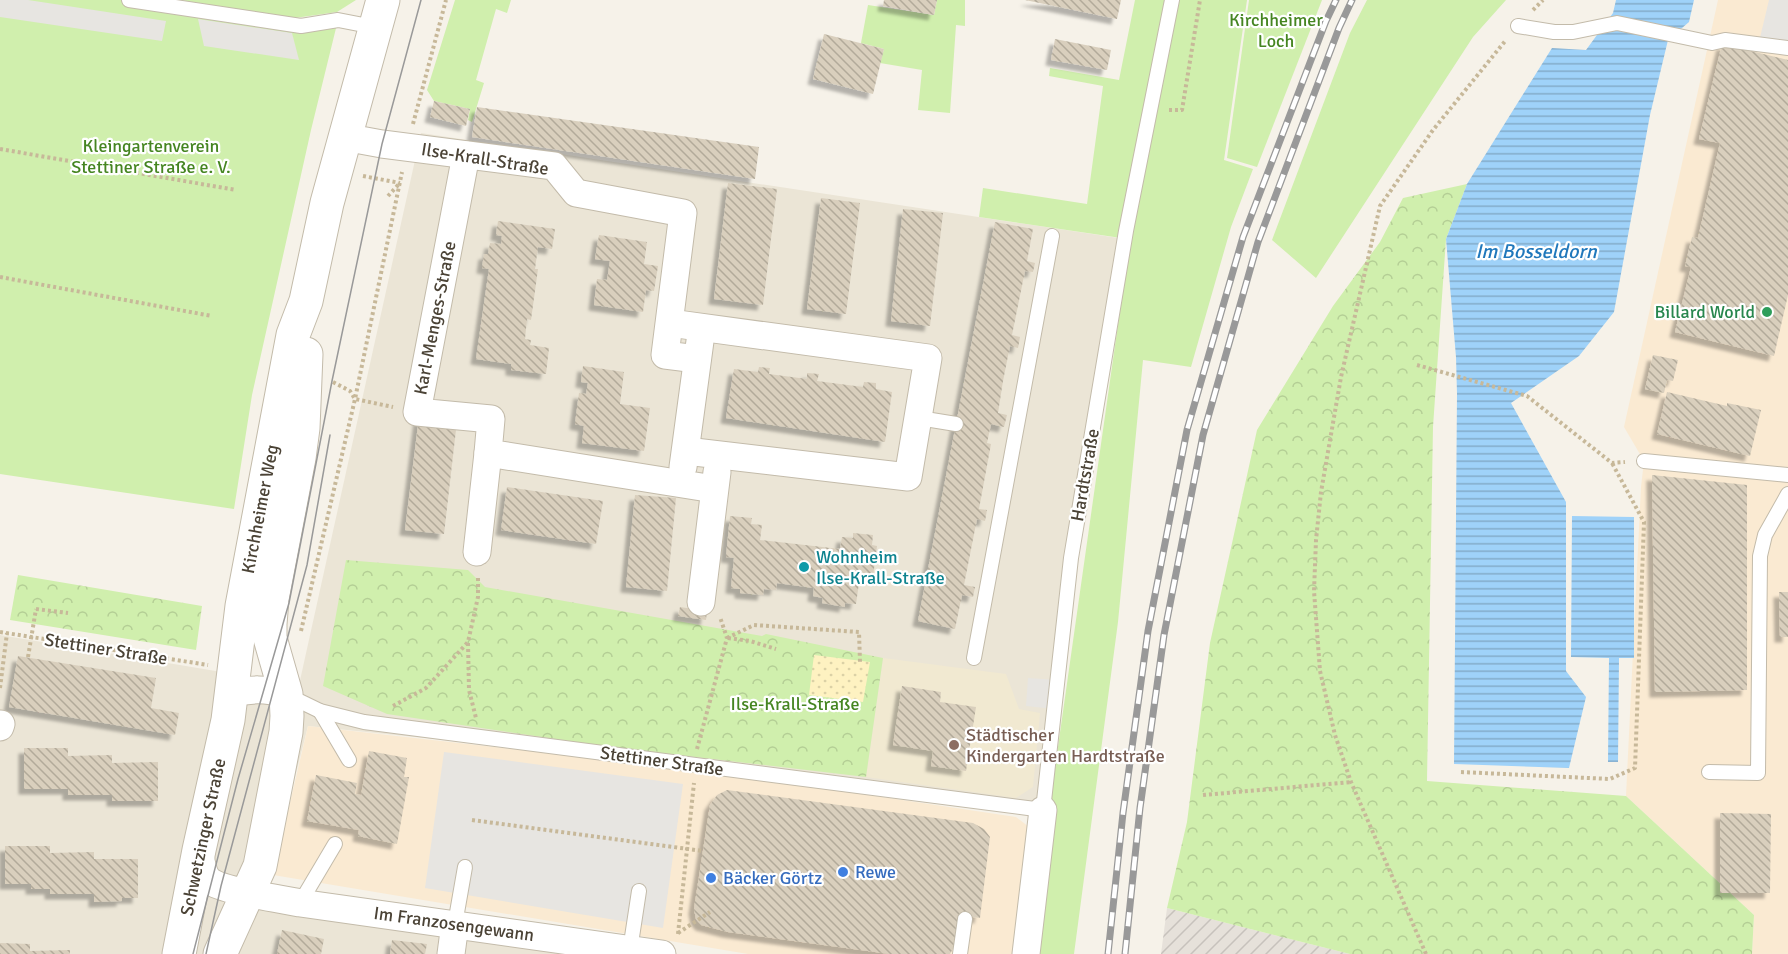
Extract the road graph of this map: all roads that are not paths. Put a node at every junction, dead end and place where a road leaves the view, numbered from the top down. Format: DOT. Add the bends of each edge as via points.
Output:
graph roads {
  1 [pos="129,0"];
  2 [pos="1172,0"];
  3 [pos="379,13"];
  4 [pos="1518,26"];
  5 [pos="1788,48"];
  6 [pos="345,136"];
  7 [pos="466,154"];
  8 [pos="1052,236"];
  9 [pos="306,301"];
  10 [pos="670,323"];
  11 [pos="701,328"];
  12 [pos="697,359"];
  13 [pos="919,418"];
  14 [pos="957,424"];
  15 [pos="686,451"];
  16 [pos="488,453"];
  17 [pos="720,456"];
  18 [pos="1644,461"];
  19 [pos="1788,475"];
  20 [pos="680,482"];
  21 [pos="714,489"];
  22 [pos="1788,495"];
  23 [pos="477,552"];
  24 [pos="701,602"];
  25 [pos="974,657"];
  26 [pos="286,694"];
  27 [pos="230,707"];
  28 [pos="320,711"];
  29 [pos="349,759"];
  30 [pos="1709,772"];
  31 [pos="1043,810"];
  32 [pos="335,844"];
  33 [pos="199,850"];
  34 [pos="465,867"];
  35 [pos="639,891"];
  36 [pos="247,892"];
  37 [pos="300,903"];
  38 [pos="965,919"];
  39 [pos="455,924"];
  40 [pos="672,942"];
  41 [pos="630,950"];
  42 [pos="179,954"];
  43 [pos="220,954"];
  44 [pos="451,954"];
  45 [pos="960,954"];
  46 [pos="1026,954"];
  1 -- 3 [label="lane" via="301,26"];
  2 -- 31 [label="lane, Hardtstraße" via="1126,231 1071,558"];
  3 -- 6 [label="street, Kirchheimer Weg"];
  4 -- 5 [label="lane" via="1573,32 1617,23 1712,43 1725,40"];
  6 -- 7 [label="street, Ilse-Krall-Straße"];
  6 -- 9 [label="street, Kirchheimer Weg"];
  7 -- 10 [label="street, Ilse-Krall-Straße" via="554,166 576,193 683,213"];
  7 -- 16 [label="street, Karl-Menges-Straße" via="417,411 491,419"];
  8 -- 25 [label="lane" via="1009,434"];
  9 -- 26 [label="street, Kirchheimer Weg" via="303,428 270,624 270,638"];
  9 -- 27 [label="street, Kirchheimer Weg" via="292,335 242,606"];
  10 -- 11 [label="street"];
  10 -- 12 [label="street, Ilse-Krall-Straße" via="665,355"];
  11 -- 12 [label="street"];
  11 -- 13 [label="street" via="928,358"];
  12 -- 15 [label="street"];
  13 -- 14 [label="lane"];
  13 -- 17 [label="street" via="908,477"];
  15 -- 17 [label="street"];
  15 -- 20 [label="street"];
  16 -- 20 [label="street"];
  16 -- 23 [label="street, Karl-Menges-Straße"];
  17 -- 21 [label="street"];
  18 -- 19 [label="lane"];
  20 -- 21 [label="street"];
  21 -- 24 [label="street"];
  22 -- 30 [label="lane" via="1764,535 1760,556 1758,772"];
  26 -- 27 [label="street" via="245,690"];
  26 -- 28 [label="lane, Stettiner Straße"];
  26 -- 36 [label="street" via="279,771 260,866"];
  27 -- 33 [label="street, Schwetzinger Straße"];
  28 -- 29 [label="lane"];
  28 -- 31 [label="lane, Stettiner Straße" via="364,722"];
  31 -- 46 [label="street, Hardtstraße"];
  32 -- 37 [label="lane"];
  33 -- 36 [label="street, Im Franzosengewann" via="211,882"];
  33 -- 42 [label="street, Schwetzinger Straße"];
  34 -- 39 [label="lane"];
  35 -- 41 [label="lane"];
  36 -- 37 [label="street, Im Franzosengewann"];
  36 -- 43 [label="street"];
  37 -- 39 [label="street, Im Franzosengewann"];
  38 -- 45 [label="lane"];
  39 -- 41 [label="street, Im Franzosengewann"];
  39 -- 44 [label="street"];
  40 -- 41 [label="street, Im Franzosengewann"];
}
